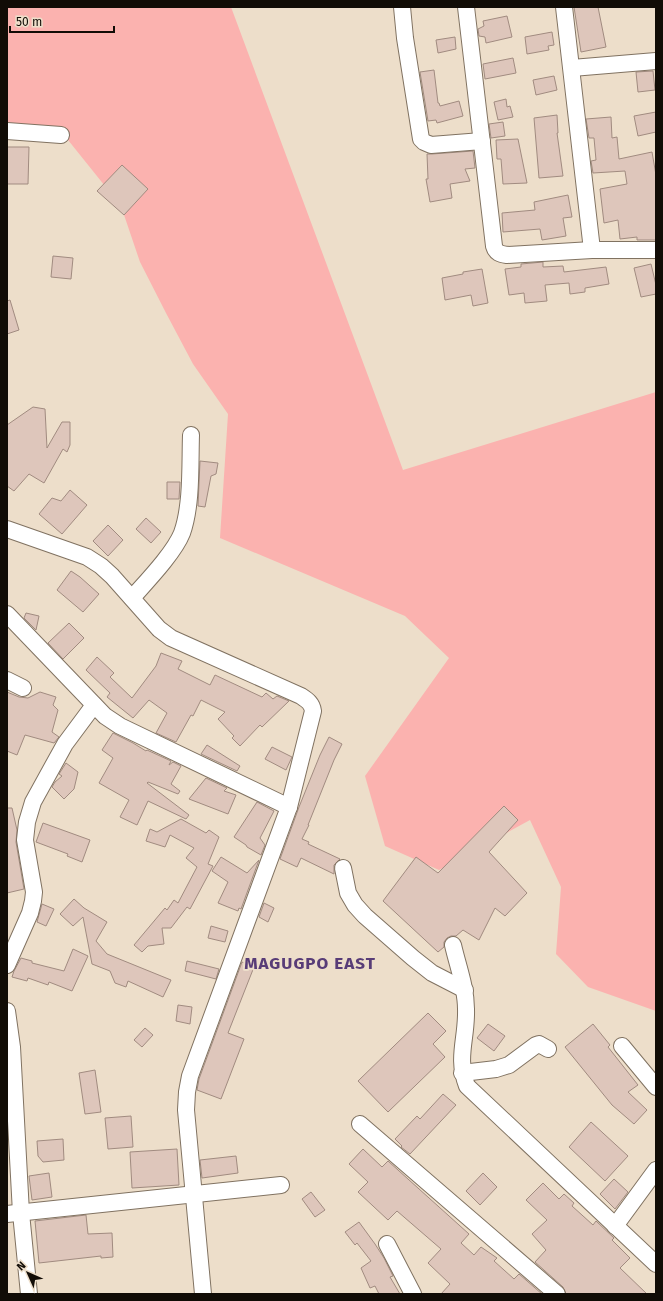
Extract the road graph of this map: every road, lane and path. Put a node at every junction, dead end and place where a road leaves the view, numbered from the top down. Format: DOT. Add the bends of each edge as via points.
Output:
graph roads {
  1 [pos="402,7"];
  2 [pos="466,7"];
  3 [pos="564,7"];
  4 [pos="656,61"];
  5 [pos="572,68"];
  6 [pos="7,131"];
  7 [pos="60,135"];
  8 [pos="482,141"];
  9 [pos="592,250"];
  10 [pos="656,250"];
  11 [pos="191,436"];
  12 [pos="7,529"];
  13 [pos="132,598"];
  14 [pos="7,614"];
  15 [pos="7,680"];
  16 [pos="23,688"];
  17 [pos="94,705"];
  18 [pos="289,807"];
  19 [pos="343,868"];
  20 [pos="452,945"];
  21 [pos="7,966"];
  22 [pos="465,990"];
  23 [pos="7,1011"];
  24 [pos="622,1046"];
  25 [pos="548,1049"];
  26 [pos="462,1073"];
  27 [pos="656,1087"];
  28 [pos="360,1124"];
  29 [pos="656,1170"];
  30 [pos="281,1185"];
  31 [pos="193,1194"];
  32 [pos="14,1214"];
  33 [pos="616,1226"];
  34 [pos="387,1244"];
  35 [pos="656,1264"];
  36 [pos="29,1294"];
  37 [pos="203,1294"];
  38 [pos="413,1294"];
  39 [pos="557,1294"];
  1 -- 8 [label="street" via="404,38 421,139 431,145"];
  2 -- 8 [label="street"];
  3 -- 5 [label="street"];
  4 -- 5 [label="street"];
  5 -- 9 [label="street"];
  6 -- 7 [label="street"];
  8 -- 9 [label="street" via="495,251 507,255"];
  9 -- 10 [label="street"];
  11 -- 13 [label="street" via="188,512 182,534"];
  12 -- 13 [label="street" via="87,557 112,576"];
  13 -- 18 [label="street" via="159,629 171,638 308,700 314,711"];
  14 -- 17 [label="street"];
  15 -- 16 [label="street"];
  17 -- 18 [label="street" via="120,726"];
  17 -- 21 [label="street" via="65,744 33,802 25,840 34,901"];
  18 -- 31 [label="street" via="190,1076 186,1110"];
  19 -- 22 [label="street" via="348,893 365,916 422,965"];
  20 -- 22 [label="street"];
  22 -- 26 [label="street" via="466,1026 461,1058"];
  23 -- 32 [label="street" via="12,1047"];
  24 -- 27 [label="street"];
  25 -- 26 [label="street" via="539,1044 509,1065"];
  26 -- 33 [label="street" via="467,1086 480,1099"];
  28 -- 39 [label="street"];
  29 -- 33 [label="street"];
  30 -- 31 [label="street"];
  31 -- 32 [label="street"];
  31 -- 37 [label="street"];
  32 -- 36 [label="street"];
  33 -- 35 [label="street"];
  34 -- 38 [label="street"];
}
